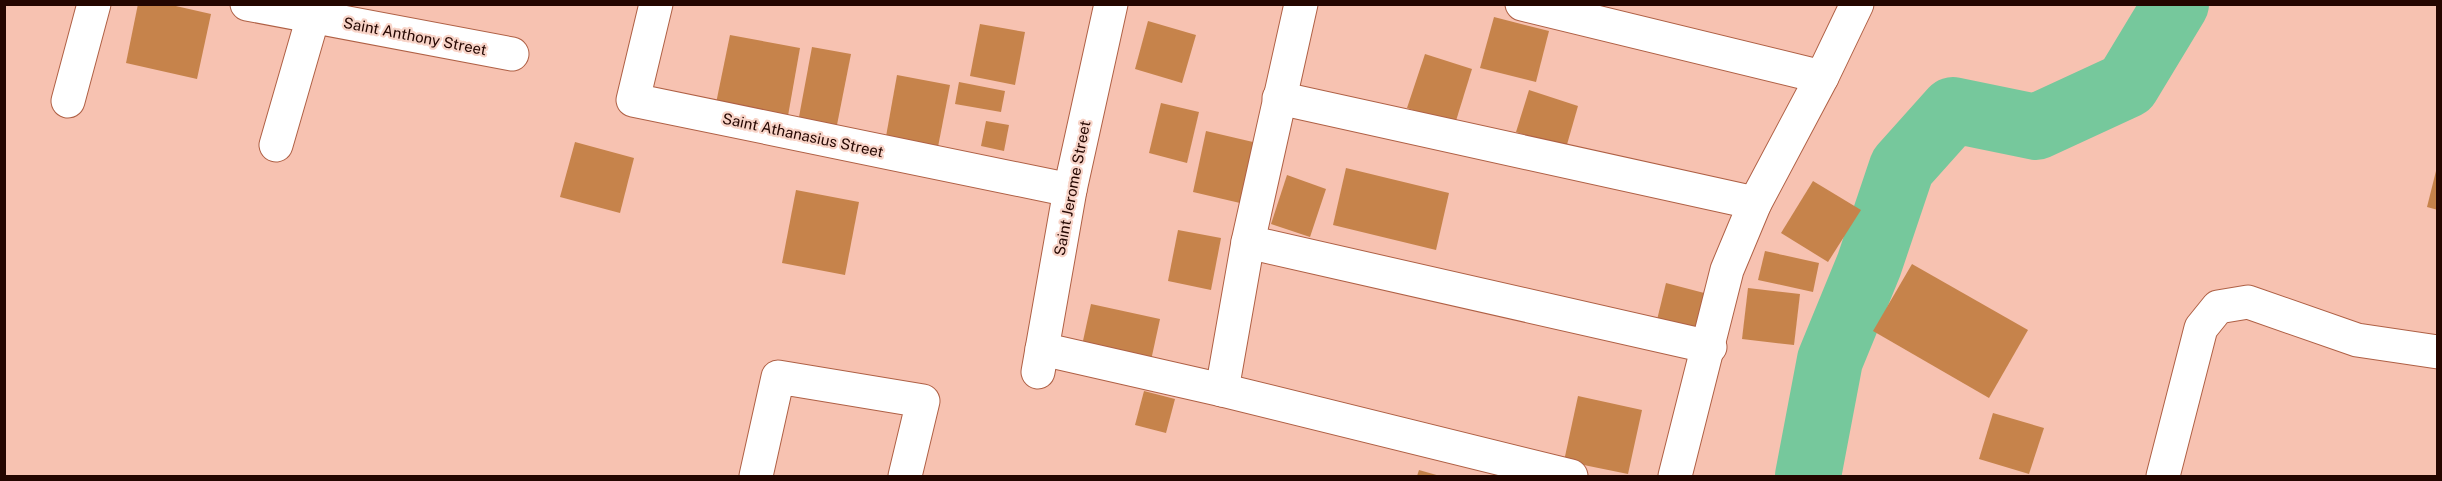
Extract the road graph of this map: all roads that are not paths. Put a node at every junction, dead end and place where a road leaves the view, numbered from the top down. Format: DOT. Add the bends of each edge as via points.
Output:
graph roads {
  1 [pos="94,4"];
  2 [pos="247,4"];
  3 [pos="656,4"];
  4 [pos="1111,4"];
  5 [pos="1301,4"];
  6 [pos="1522,4"];
  7 [pos="1857,4"];
  8 [pos="313,17"];
  9 [pos="512,54"];
  10 [pos="1822,77"];
  11 [pos="1279,98"];
  12 [pos="68,100"];
  13 [pos="276,145"];
  14 [pos="1070,190"];
  15 [pos="1755,203"];
  16 [pos="1248,242"];
  17 [pos="1710,346"];
  18 [pos="2438,352"];
  19 [pos="1222,390"];
  20 [pos="756,477"];
  21 [pos="905,477"];
  22 [pos="1571,477"];
  23 [pos="1676,477"];
  24 [pos="2163,477"];
  1 -- 12 [label="street"];
  2 -- 8 [label="street, Saint Anthony Street"];
  3 -- 14 [label="street, Saint Athanasius Street" via="633,100"];
  4 -- 14 [label="street, Saint Jerome Street"];
  5 -- 11 [label="street"];
  6 -- 10 [label="street"];
  7 -- 10 [label="street"];
  8 -- 9 [label="street, Saint Anthony Street"];
  8 -- 13 [label="street"];
  10 -- 15 [label="street"];
  11 -- 15 [label="street"];
  11 -- 16 [label="street"];
  14 -- 19 [label="street, Saint Jerome Street" via="1040,360"];
  15 -- 17 [label="street" via="1727,270"];
  16 -- 17 [label="street"];
  16 -- 19 [label="street"];
  17 -- 23 [label="street"];
  18 -- 24 [label="street" via="2357,340 2248,302 2218,307 2201,328"];
  19 -- 22 [label="street"];
  20 -- 21 [label="street" via="778,377 923,401"];
}
